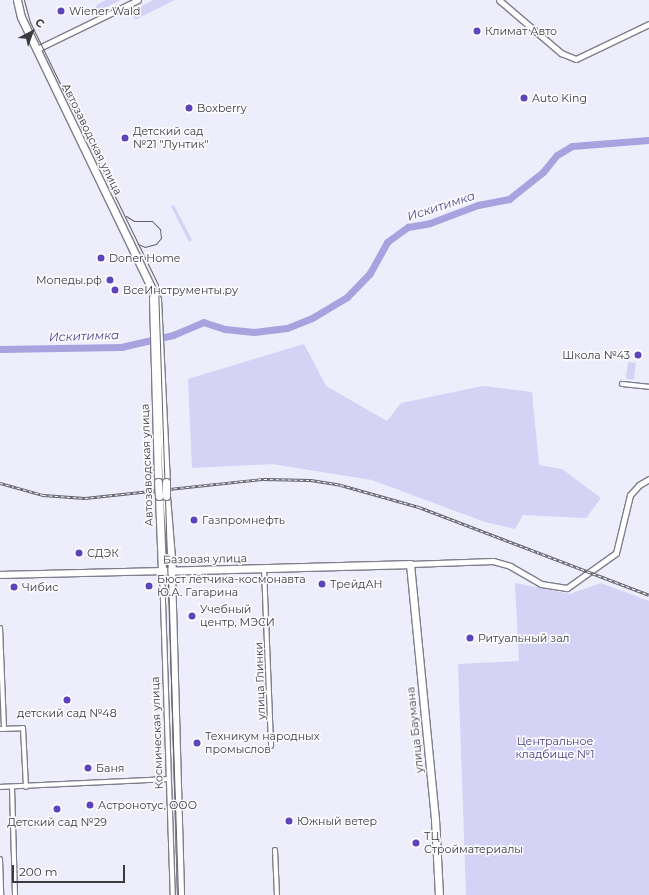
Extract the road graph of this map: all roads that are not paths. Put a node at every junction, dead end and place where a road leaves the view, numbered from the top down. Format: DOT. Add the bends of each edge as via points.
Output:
graph roads {
  1 [pos="17,0"];
  2 [pos="138,0"];
  3 [pos="499,0"];
  4 [pos="649,24"];
  5 [pos="37,49"];
  6 [pos="158,363"];
  7 [pos="622,384"];
  8 [pos="649,387"];
  9 [pos="649,479"];
  10 [pos="163,496"];
  11 [pos="410,564"];
  12 [pos="264,569"];
  13 [pos="162,571"];
  14 [pos="172,571"];
  15 [pos="0,576"];
  16 [pos="0,628"];
  17 [pos="2,729"];
  18 [pos="271,746"];
  19 [pos="168,779"];
  20 [pos="0,787"];
  21 [pos="12,787"];
  22 [pos="26,787"];
  23 [pos="275,850"];
  24 [pos="0,859"];
  25 [pos="1,895"];
  26 [pos="15,895"];
  27 [pos="173,895"];
  28 [pos="182,895"];
  29 [pos="277,895"];
  30 [pos="439,895"];
  1 -- 5 [label="main road, Автозаводская улица" via="21,17"];
  2 -- 5 [label="street"];
  3 -- 4 [label="street" via="569,58 582,57"];
  5 -- 6 [label="main road, Автозаводская улица" via="150,286 156,321"];
  6 -- 10 [label="main road, Автозаводская улица, bridge" via="166,482"];
  6 -- 10 [label="main road, Автозаводская улица, bridge" via="158,482"];
  7 -- 8 [label="street"];
  9 -- 11 [label="street" via="639,485 630,496 616,553 567,588 541,584 510,566 493,561"];
  10 -- 13 [label="main road, Автозаводская улица"];
  10 -- 14 [label="main road"];
  11 -- 12 [label="main road, Базовая улица"];
  11 -- 30 [label="main road, улица Баумана" via="435,819"];
  12 -- 14 [label="main road, Базовая улица"];
  12 -- 18 [label="street, улица Глинки"];
  13 -- 14 [label="main road, Базовая улица"];
  13 -- 15 [label="main road, Базовая улица"];
  13 -- 19 [label="street, Космическая улица"];
  14 -- 28 [label="main road, Космическая улица"];
  16 -- 17 [label="street"];
  17 -- 22 [label="street" via="23,728"];
  19 -- 22 [label="street"];
  19 -- 27 [label="street, Космическая улица"];
  20 -- 21 [label="street"];
  21 -- 22 [label="street"];
  21 -- 26 [label="street"];
  23 -- 29 [label="street"];
  24 -- 25 [label="street"];
}
